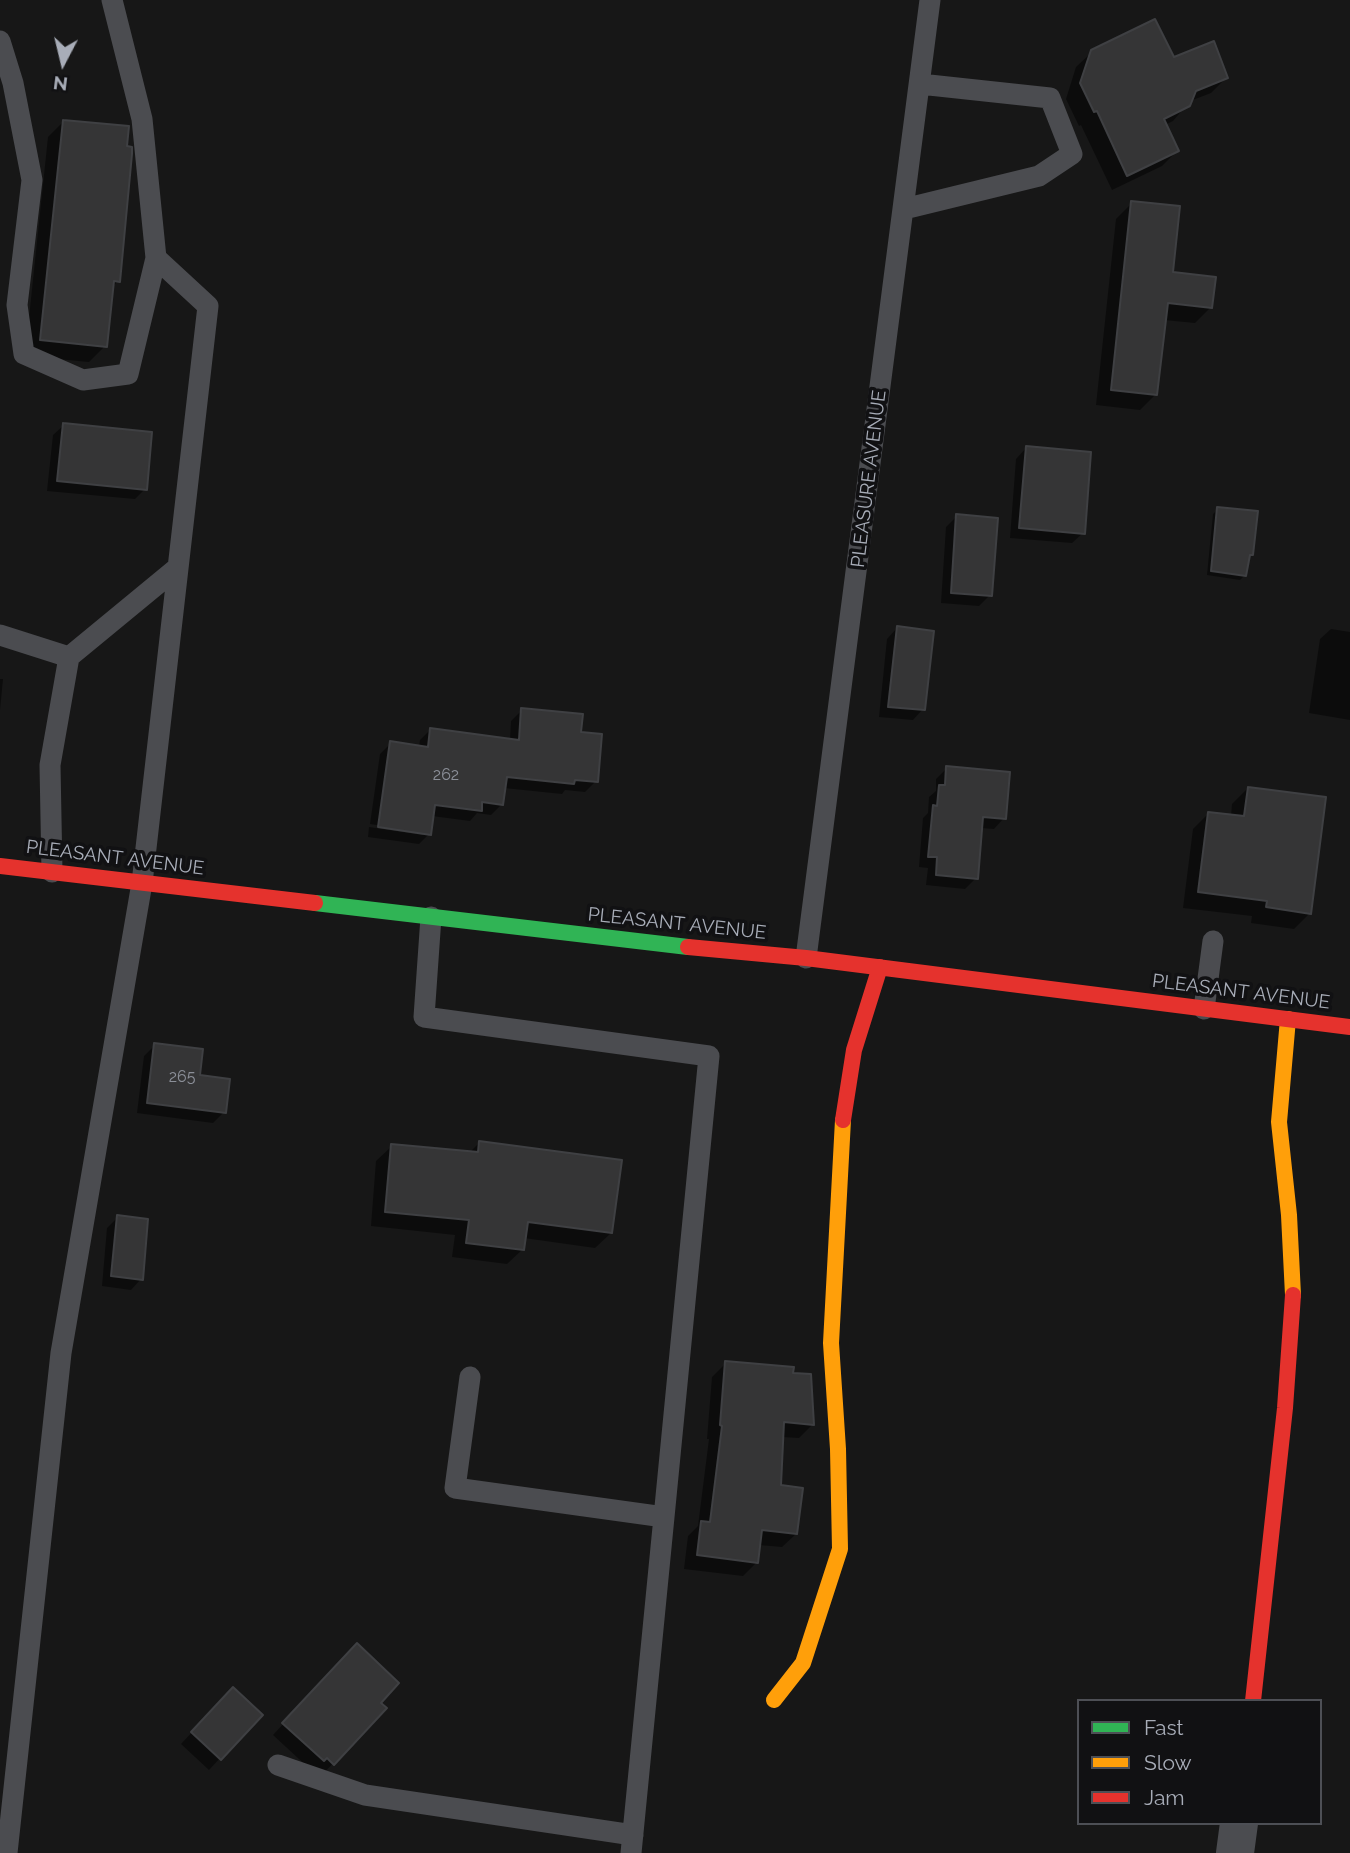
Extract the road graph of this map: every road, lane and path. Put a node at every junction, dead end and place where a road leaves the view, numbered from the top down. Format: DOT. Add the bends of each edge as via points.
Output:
graph roads {
  1 [pos="112,0"];
  2 [pos="930,0"];
  3 [pos="0,41"];
  4 [pos="920,84"];
  5 [pos="904,209"];
  6 [pos="156,258"];
  7 [pos="177,568"];
  8 [pos="0,635"];
  9 [pos="69,657"];
  10 [pos="0,866"];
  11 [pos="52,872"];
  12 [pos="142,883"];
  13 [pos="431,917"];
  14 [pos="1213,941"];
  15 [pos="806,958"];
  16 [pos="880,967"];
  17 [pos="1204,1009"];
  18 [pos="1288,1019"];
  19 [pos="1350,1027"];
  20 [pos="470,1377"];
  21 [pos="664,1517"];
  22 [pos="1253,1699"];
  23 [pos="774,1700"];
  24 [pos="278,1765"];
  25 [pos="1239,1825"];
  26 [pos="632,1844"];
  27 [pos="7,1853"];
  28 [pos="1236,1853"];
  1 -- 6 [label="lane" via="142,118"];
  2 -- 4 [label="lane, PLEASURE AVENUE"];
  3 -- 6 [label="lane" via="32,180 17,305 24,354 83,380 128,374"];
  4 -- 5 [label="lane, PLEASURE AVENUE"];
  4 -- 5 [label="lane" via="1050,98 1072,154 1039,176"];
  5 -- 15 [label="lane, PLEASURE AVENUE"];
  6 -- 7 [label="lane" via="208,306"];
  7 -- 9 [label="lane"];
  7 -- 12 [label="lane"];
  8 -- 9 [label="lane"];
  9 -- 11 [label="lane" via="50,765"];
  10 -- 11 [label="street, PLEASANT AVENUE"];
  11 -- 12 [label="street, PLEASANT AVENUE"];
  12 -- 13 [label="street, PLEASANT AVENUE"];
  12 -- 27 [label="lane" via="61,1353"];
  13 -- 15 [label="street, PLEASANT AVENUE"];
  13 -- 21 [label="lane" via="424,1017 709,1056"];
  14 -- 17 [label="lane"];
  15 -- 16 [label="street, PLEASANT AVENUE"];
  16 -- 17 [label="street, PLEASANT AVENUE"];
  16 -- 23 [label="street" via="853,1050 841,1132 831,1343 840,1549 803,1663"];
  17 -- 18 [label="street, PLEASANT AVENUE"];
  18 -- 19 [label="street, PLEASANT AVENUE"];
  18 -- 22 [label="street" via="1279,1122 1293,1306"];
  20 -- 21 [label="lane" via="455,1488"];
  21 -- 26 [label="lane"];
  24 -- 26 [label="lane" via="365,1795"];
  25 -- 28 [label="street"];
}
